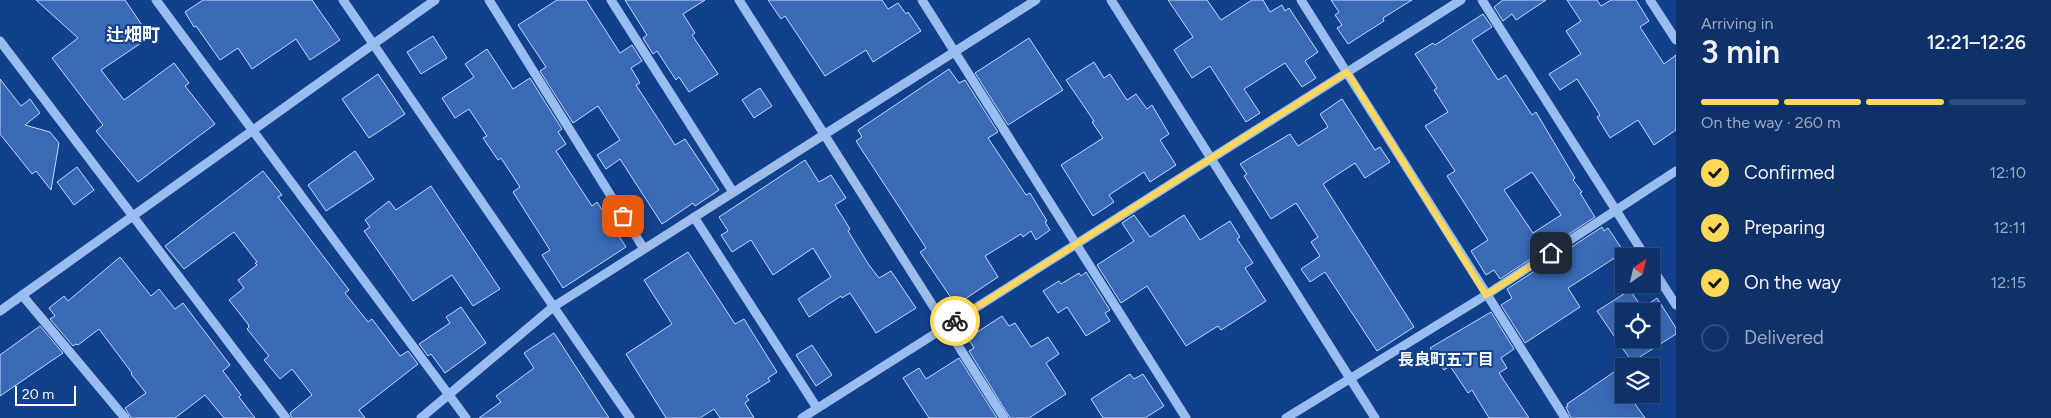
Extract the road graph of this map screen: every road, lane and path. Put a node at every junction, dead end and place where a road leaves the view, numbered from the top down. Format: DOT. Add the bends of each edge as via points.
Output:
graph roads {
  1 [pos="156,0"];
  2 [pos="343,0"];
  3 [pos="435,0"];
  4 [pos="488,0"];
  5 [pos="611,0"];
  6 [pos="739,0"];
  7 [pos="922,0"];
  8 [pos="1036,0"];
  9 [pos="1112,0"];
  10 [pos="1301,0"];
  11 [pos="1461,0"];
  12 [pos="1482,0"];
  13 [pos="1650,0"];
  14 [pos="1676,40"];
  15 [pos="0,41"];
  16 [pos="373,44"];
  17 [pos="954,52"];
  18 [pos="1347,72"];
  19 [pos="252,130"];
  20 [pos="824,134"];
  21 [pos="1212,158"];
  22 [pos="1676,171"];
  23 [pos="733,192"];
  24 [pos="1616,210"];
  25 [pos="133,216"];
  26 [pos="694,217"];
  27 [pos="1075,245"];
  28 [pos="1640,248"];
  29 [pos="644,249"];
  30 [pos="1660,280"];
  31 [pos="22,295"];
  32 [pos="1486,295"];
  33 [pos="1676,305"];
  34 [pos="553,306"];
  35 [pos="0,311"];
  36 [pos="947,326"];
  37 [pos="1349,377"];
  38 [pos="448,394"];
  39 [pos="817,408"];
  40 [pos="125,418"];
  41 [pos="286,418"];
  42 [pos="421,418"];
  43 [pos="466,418"];
  44 [pos="630,418"];
  45 [pos="802,418"];
  46 [pos="1004,418"];
  47 [pos="1186,418"];
  48 [pos="1286,418"];
  49 [pos="1375,418"];
  50 [pos="1565,418"];
  1 -- 19 [label="street"];
  2 -- 16 [label="street"];
  3 -- 16 [label="street"];
  4 -- 29 [label="street"];
  5 -- 23 [label="street"];
  6 -- 20 [label="street"];
  7 -- 17 [label="street"];
  8 -- 17 [label="street"];
  9 -- 21 [label="street"];
  10 -- 18 [label="street"];
  11 -- 18 [label="street"];
  12 -- 24 [label="street"];
  13 -- 14 [label="street"];
  15 -- 25 [label="street"];
  16 -- 19 [label="street"];
  16 -- 34 [label="street"];
  17 -- 20 [label="street"];
  17 -- 27 [label="street"];
  18 -- 21 [label="street"];
  18 -- 32 [label="street"];
  19 -- 25 [label="street"];
  19 -- 38 [label="street"];
  20 -- 23 [label="street"];
  20 -- 36 [label="street"];
  21 -- 27 [label="street"];
  21 -- 37 [label="street"];
  22 -- 24 [label="street"];
  23 -- 26 [label="street"];
  24 -- 28 [label="street"];
  24 -- 32 [label="street"];
  25 -- 31 [label="street"];
  25 -- 41 [label="street"];
  26 -- 29 [label="street"];
  26 -- 39 [label="street"];
  27 -- 36 [label="street"];
  27 -- 47 [label="street"];
  29 -- 34 [label="street"];
  30 -- 33 [label="street"];
  31 -- 35 [label="street"];
  31 -- 40 [label="street"];
  32 -- 37 [label="street"];
  32 -- 50 [label="street"];
  34 -- 38 [label="street"];
  34 -- 44 [label="street"];
  36 -- 39 [label="street"];
  36 -- 46 [label="street"];
  37 -- 48 [label="street"];
  37 -- 49 [label="street"];
  38 -- 42 [label="street"];
  38 -- 43 [label="street"];
  39 -- 45 [label="street"];
}
